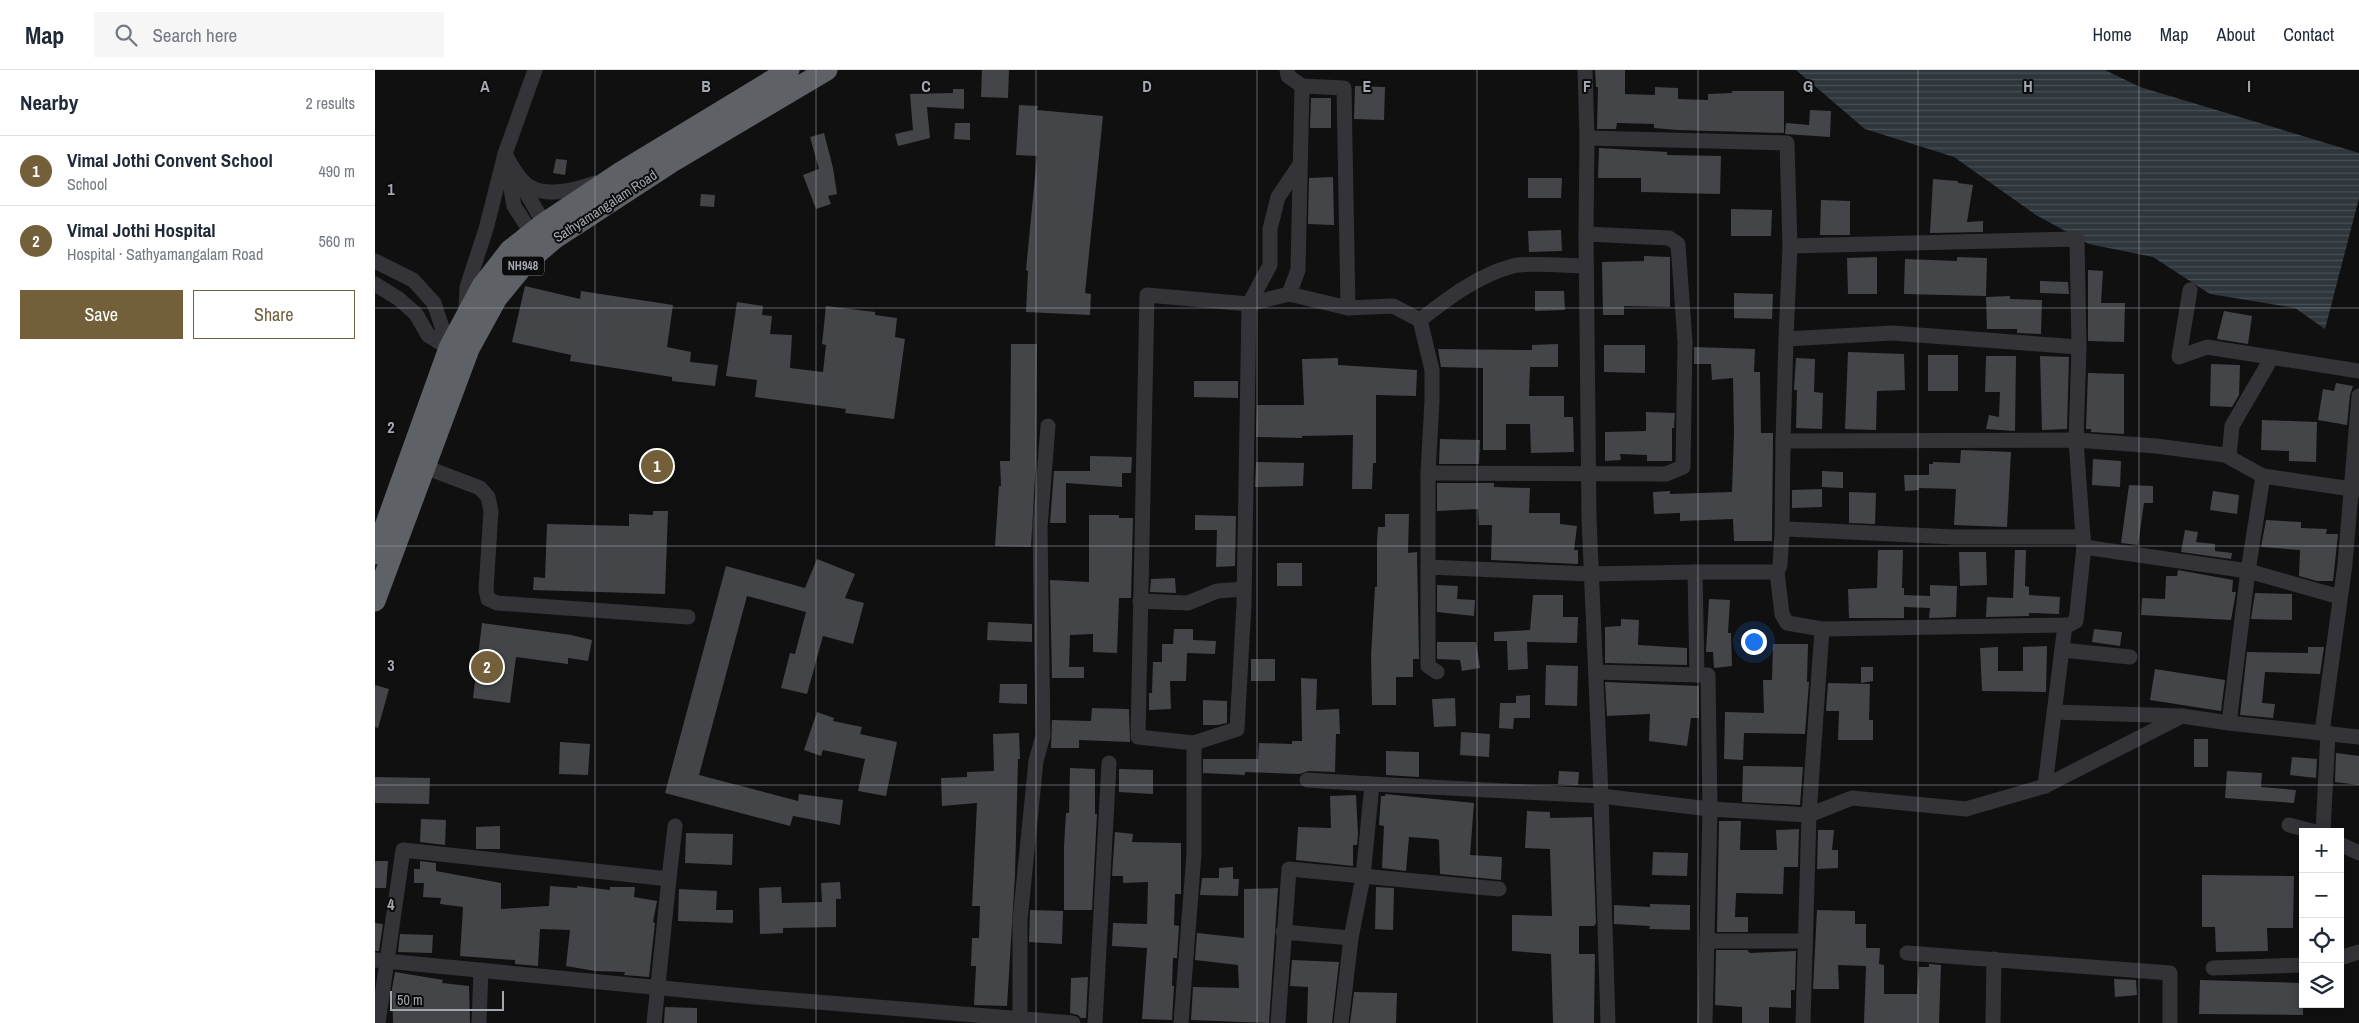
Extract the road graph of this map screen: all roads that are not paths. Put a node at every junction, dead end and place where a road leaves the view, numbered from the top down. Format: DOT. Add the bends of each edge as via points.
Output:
graph roads {
  1 [pos="535,70"];
  2 [pos="789,70"];
  3 [pos="827,70"];
  4 [pos="1287,70"];
  5 [pos="1585,70"];
  6 [pos="1302,86"];
  7 [pos="1587,138"];
  8 [pos="505,154"];
  9 [pos="1299,166"];
  10 [pos="621,172"];
  11 [pos="1586,234"];
  12 [pos="542,236"];
  13 [pos="1790,246"];
  14 [pos="375,261"];
  15 [pos="1586,266"];
  16 [pos="375,284"];
  17 [pos="2190,290"];
  18 [pos="1289,294"];
  19 [pos="1249,304"];
  20 [pos="1348,308"];
  21 [pos="466,312"];
  22 [pos="1420,320"];
  23 [pos="1786,339"];
  24 [pos="2079,347"];
  25 [pos="449,348"];
  26 [pos="2272,357"];
  27 [pos="2359,371"];
  28 [pos="2359,396"];
  29 [pos="1048,426"];
  30 [pos="2076,440"];
  31 [pos="1783,441"];
  32 [pos="2229,457"];
  33 [pos="425,467"];
  34 [pos="1428,472"];
  35 [pos="1590,474"];
  36 [pos="2263,476"];
  37 [pos="2355,489"];
  38 [pos="1782,533"];
  39 [pos="2084,542"];
  40 [pos="375,554"];
  41 [pos="1428,567"];
  42 [pos="2247,571"];
  43 [pos="1695,572"];
  44 [pos="1777,572"];
  45 [pos="1590,574"];
  46 [pos="1244,589"];
  47 [pos="2340,597"];
  48 [pos="375,601"];
  49 [pos="1140,601"];
  50 [pos="688,618"];
  51 [pos="2065,626"];
  52 [pos="1822,629"];
  53 [pos="2062,650"];
  54 [pos="2130,657"];
  55 [pos="1437,672"];
  56 [pos="1596,672"];
  57 [pos="1697,675"];
  58 [pos="2054,712"];
  59 [pos="2181,716"];
  60 [pos="2229,723"];
  61 [pos="2325,732"];
  62 [pos="2359,737"];
  63 [pos="1194,743"];
  64 [pos="1109,763"];
  65 [pos="1307,780"];
  66 [pos="1372,784"];
  67 [pos="2045,786"];
  68 [pos="1601,796"];
  69 [pos="1710,809"];
  70 [pos="1809,815"];
  71 [pos="2289,825"];
  72 [pos="675,826"];
  73 [pos="2301,828"];
  74 [pos="2323,828"];
  75 [pos="2344,846"];
  76 [pos="2359,853"];
  77 [pos="1363,877"];
  78 [pos="669,879"];
  79 [pos="1499,889"];
  80 [pos="1283,932"];
  81 [pos="1351,938"];
  82 [pos="1805,941"];
  83 [pos="1707,942"];
  84 [pos="1907,952"];
  85 [pos="2359,952"];
  86 [pos="2344,957"];
  87 [pos="1995,959"];
  88 [pos="381,961"];
  89 [pos="2299,965"];
  90 [pos="2213,968"];
  91 [pos="481,970"];
  92 [pos="658,987"];
  93 [pos="1017,1020"];
  94 [pos="379,1023"];
  95 [pos="479,1023"];
  96 [pos="654,1023"];
  97 [pos="1073,1023"];
  98 [pos="1095,1023"];
  99 [pos="1181,1023"];
  100 [pos="1278,1023"];
  101 [pos="1341,1023"];
  102 [pos="1608,1023"];
  103 [pos="1705,1023"];
  104 [pos="1803,1023"];
  105 [pos="1993,1023"];
  106 [pos="2169,1023"];
  1 -- 8 [label="street"];
  2 -- 10 [label="highway, Sathyamangalam Road / NH948"];
  3 -- 12 [label="highway, Sathyamangalam Road / NH948"];
  4 -- 6 [label="street" via="1288,76"];
  5 -- 7 [label="street"];
  6 -- 9 [label="street"];
  6 -- 20 [label="street" via="1344,88"];
  7 -- 11 [label="street"];
  7 -- 13 [label="street" via="1787,143"];
  8 -- 10 [label="street" via="532,188 553,192 594,184"];
  8 -- 12 [label="street" via="515,206"];
  8 -- 21 [label="street" via="467,287"];
  9 -- 18 [label="street" via="1298,270"];
  9 -- 19 [label="street" via="1277,197 1270,229 1270,265"];
  10 -- 12 [label="highway, Sathyamangalam Road / NH948"];
  11 -- 15 [label="street"];
  11 -- 35 [label="street" via="1674,240 1678,244 1685,342 1683,466 1666,474"];
  12 -- 21 [label="highway, Sathyamangalam Road / NH948" via="510,250"];
  12 -- 33 [label="highway, Sathyamangalam Road / NH948" via="481,324 465,357"];
  13 -- 23 [label="street"];
  13 -- 24 [label="street" via="2077,239"];
  14 -- 25 [label="street" via="413,280 434,302"];
  15 -- 22 [label="street" via="1514,266 1489,275 1449,298"];
  15 -- 35 [label="street"];
  16 -- 25 [label="street" via="399,299 416,314 428,335"];
  17 -- 26 [label="street" via="2179,357 2207,347"];
  18 -- 19 [label="street"];
  18 -- 20 [label="street"];
  19 -- 46 [label="street"];
  19 -- 49 [label="street" via="1147,295"];
  20 -- 22 [label="street" via="1393,306"];
  21 -- 25 [label="highway, Sathyamangalam Road / NH948"];
  22 -- 34 [label="street" via="1432,370"];
  23 -- 24 [label="street" via="1892,333"];
  23 -- 31 [label="street"];
  24 -- 30 [label="street"];
  25 -- 40 [label="highway, Sathyamangalam Road / NH948"];
  26 -- 27 [label="street"];
  26 -- 32 [label="street" via="2232,426"];
  28 -- 37 [label="street"];
  29 -- 93 [label="street" via="1040,526 1043,736 1036,761 1020,920"];
  30 -- 31 [label="street"];
  30 -- 32 [label="street" via="2156,446"];
  30 -- 39 [label="street"];
  31 -- 38 [label="street"];
  32 -- 36 [label="street"];
  33 -- 48 [label="highway, Sathyamangalam Road / NH948"];
  33 -- 50 [label="street" via="480,488 488,497 491,512 488,599 497,603"];
  34 -- 35 [label="street"];
  34 -- 41 [label="street"];
  35 -- 45 [label="street"];
  36 -- 37 [label="street"];
  36 -- 42 [label="street"];
  37 -- 47 [label="street"];
  38 -- 39 [label="street" via="1798,528"];
  38 -- 44 [label="street"];
  39 -- 42 [label="street"];
  39 -- 51 [label="street" via="2076,622"];
  41 -- 45 [label="street"];
  41 -- 55 [label="street" via="1428,666"];
  42 -- 47 [label="street"];
  42 -- 60 [label="street"];
  43 -- 44 [label="street"];
  43 -- 45 [label="street"];
  43 -- 57 [label="street"];
  44 -- 52 [label="street" via="1782,614 1787,623"];
  45 -- 56 [label="street"];
  46 -- 49 [label="street" via="1217,591 1189,603"];
  46 -- 63 [label="street" via="1237,729"];
  47 -- 61 [label="street"];
  49 -- 63 [label="street" via="1138,736"];
  51 -- 52 [label="street"];
  51 -- 53 [label="street"];
  52 -- 70 [label="street"];
  53 -- 54 [label="street"];
  53 -- 58 [label="street"];
  56 -- 57 [label="street"];
  56 -- 68 [label="street"];
  57 -- 69 [label="street" via="1709,675"];
  58 -- 59 [label="street"];
  58 -- 67 [label="street"];
  59 -- 60 [label="street"];
  59 -- 67 [label="street"];
  60 -- 61 [label="street"];
  61 -- 62 [label="street"];
  61 -- 74 [label="street"];
  63 -- 99 [label="street" via="1194,854"];
  64 -- 98 [label="street"];
  65 -- 66 [label="street"];
  66 -- 68 [label="street"];
  66 -- 77 [label="street"];
  67 -- 70 [label="street" via="1966,809 1852,798"];
  68 -- 69 [label="street"];
  68 -- 102 [label="street"];
  69 -- 70 [label="street"];
  69 -- 83 [label="street"];
  70 -- 82 [label="street"];
  71 -- 73 [label="street"];
  72 -- 78 [label="street"];
  75 -- 76 [label="street"];
  77 -- 79 [label="street"];
  77 -- 80 [label="street" via="1289,869"];
  77 -- 81 [label="street"];
  78 -- 88 [label="street" via="403,850"];
  78 -- 92 [label="street"];
  80 -- 81 [label="street"];
  80 -- 100 [label="street"];
  81 -- 101 [label="street"];
  82 -- 83 [label="street"];
  82 -- 104 [label="street"];
  83 -- 103 [label="street"];
  84 -- 87 [label="street"];
  85 -- 86 [label="street"];
  87 -- 105 [label="street"];
  87 -- 106 [label="street" via="2170,973"];
  88 -- 91 [label="street"];
  88 -- 94 [label="street"];
  89 -- 90 [label="street"];
  91 -- 92 [label="street"];
  91 -- 95 [label="street"];
  92 -- 93 [label="street"];
  92 -- 96 [label="street"];
  93 -- 97 [label="street"];
}
